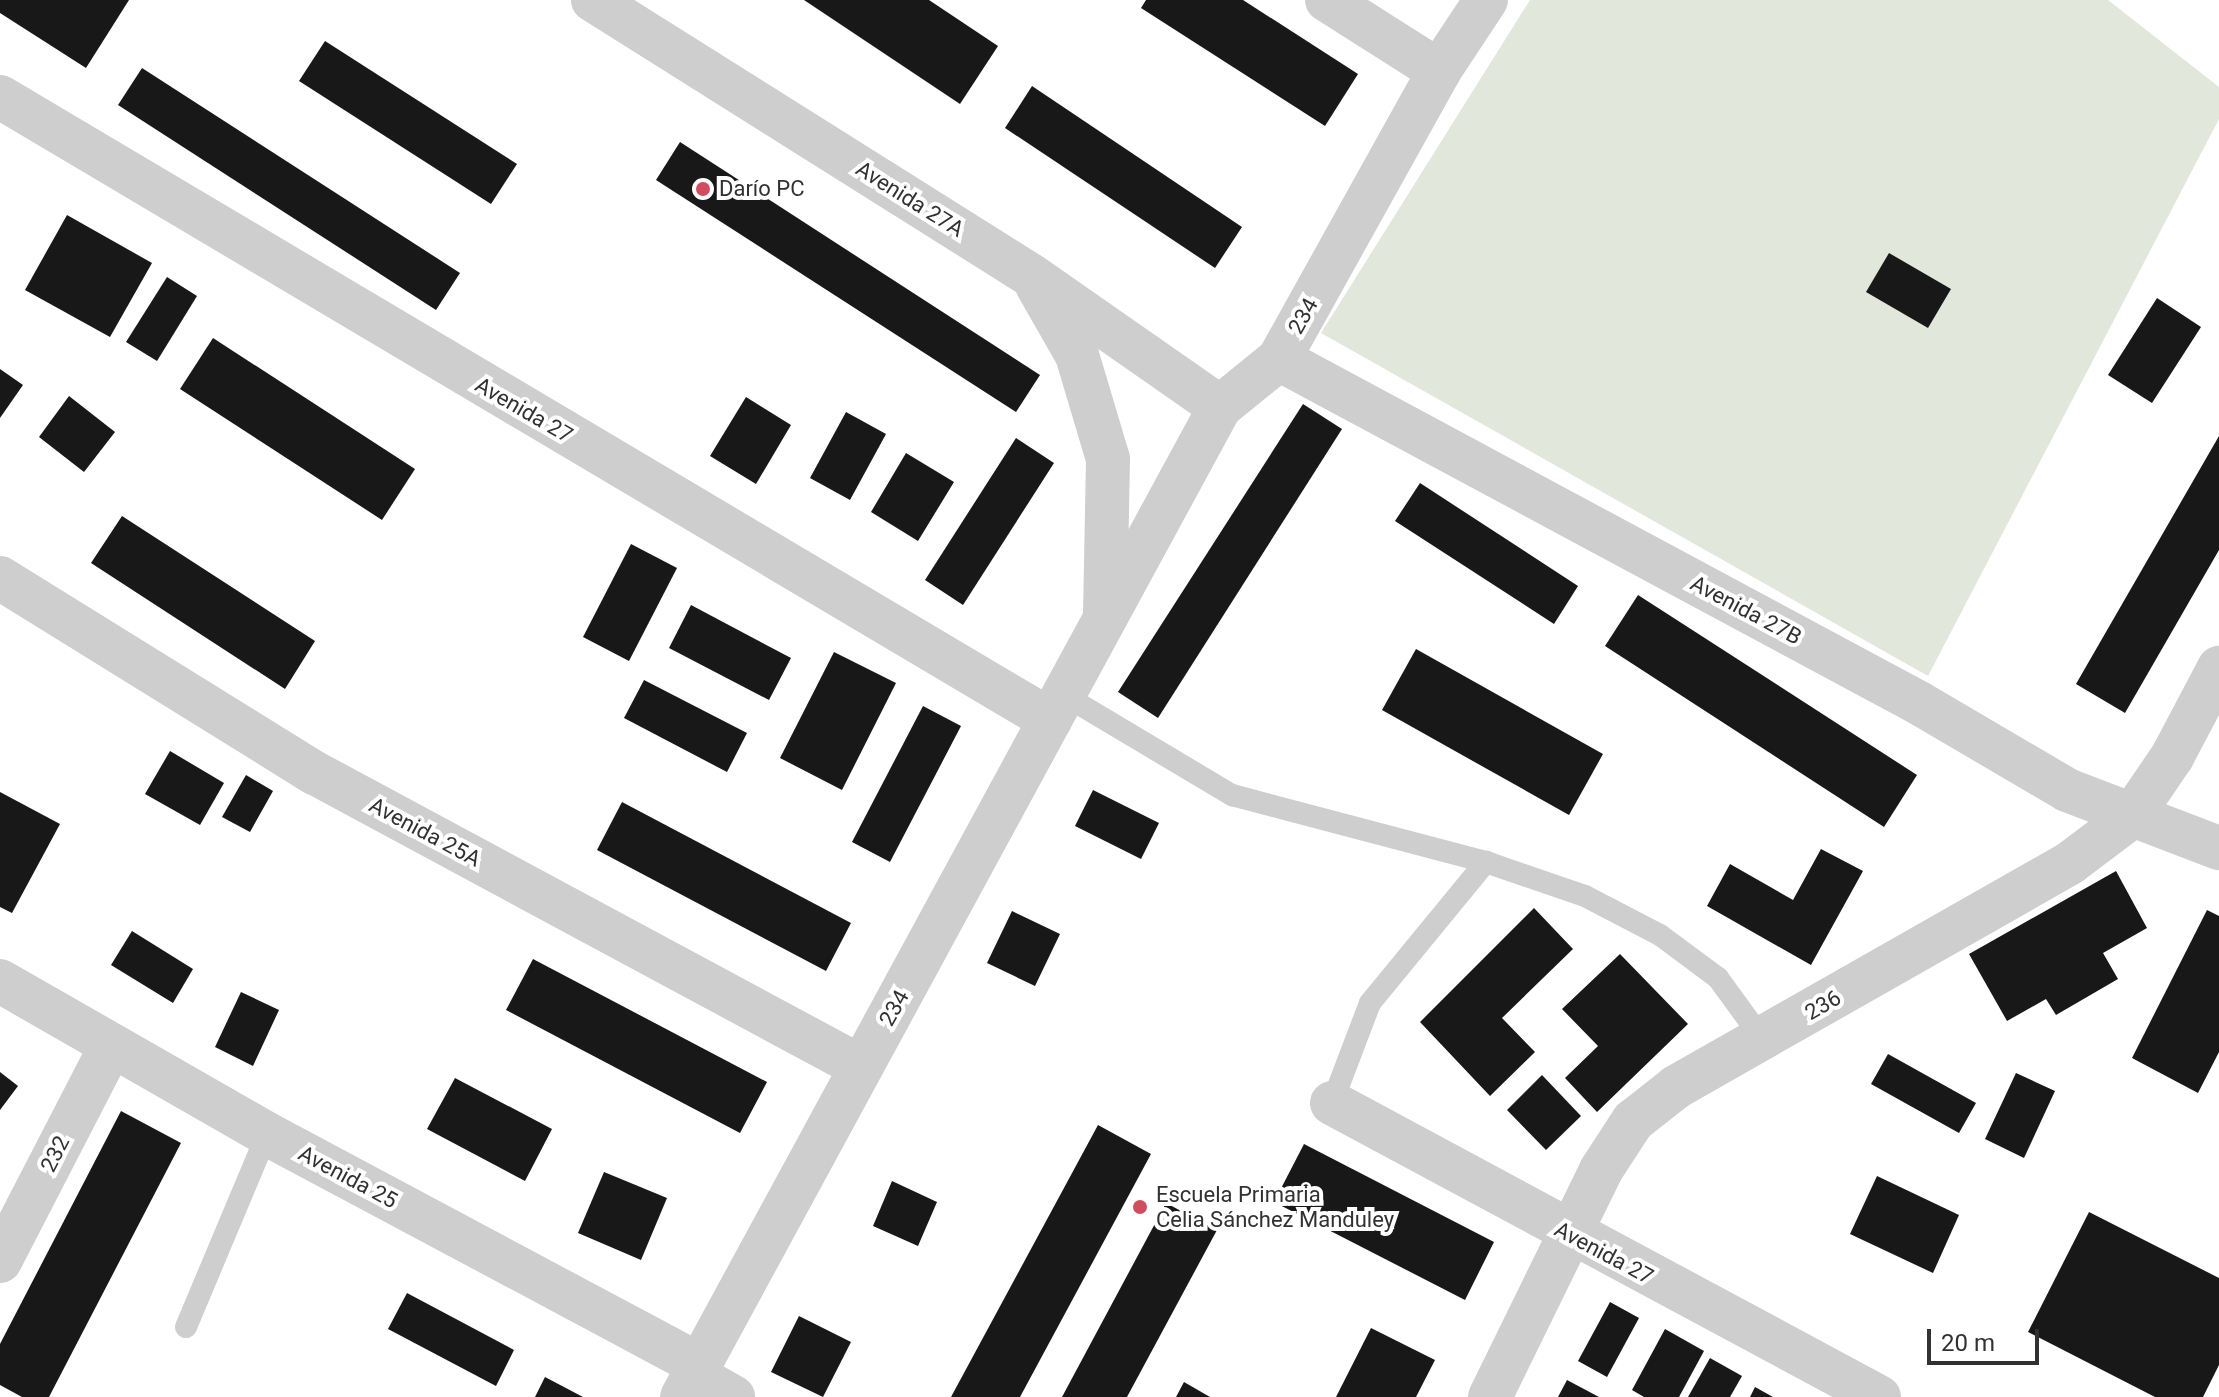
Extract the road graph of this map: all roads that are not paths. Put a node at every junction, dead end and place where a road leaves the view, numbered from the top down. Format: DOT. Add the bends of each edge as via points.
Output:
graph roads {
  1 [pos="593,0"];
  2 [pos="1327,0"];
  3 [pos="1486,0"];
  4 [pos="1439,71"];
  5 [pos="0,97"];
  6 [pos="1032,276"];
  7 [pos="1279,359"];
  8 [pos="1220,407"];
  9 [pos="0,578"];
  10 [pos="1105,619"];
  11 [pos="2219,668"];
  12 [pos="1057,708"];
  13 [pos="2131,817"];
  14 [pos="2219,848"];
  15 [pos="1486,862"];
  16 [pos="0,981"];
  17 [pos="1763,1040"];
  18 [pos="110,1048"];
  19 [pos="861,1067"];
  20 [pos="1332,1103"];
  21 [pos="267,1134"];
  22 [pos="1571,1236"];
  23 [pos="0,1261"];
  24 [pos="186,1327"];
  25 [pos="692,1379"];
  26 [pos="1834,1387"];
  27 [pos="733,1397"];
  28 [pos="1490,1397"];
  29 [pos="1879,1397"];
  1 -- 6 [label="street, Avenida 27A"];
  2 -- 4 [label="street"];
  3 -- 4 [label="street, 234"];
  4 -- 7 [label="street, 234"];
  5 -- 12 [label="street, Avenida 27"];
  6 -- 8 [label="street, Avenida 27A"];
  6 -- 10 [label="street, 234" via="1077,355 1108,459"];
  7 -- 8 [label="street, 234"];
  7 -- 13 [label="street, Avenida 27B" via="1919,703 2067,790"];
  8 -- 10 [label="street, 234"];
  9 -- 19 [label="street, Avenida 25A" via="315,773"];
  10 -- 12 [label="street, 234"];
  11 -- 13 [label="street, 236" via="2172,757"];
  12 -- 15 [label="lane" via="1232,795"];
  12 -- 19 [label="street, 234"];
  13 -- 14 [label="street, Avenida 27B"];
  13 -- 17 [label="street, 236" via="2070,863"];
  15 -- 17 [label="lane" via="1585,896 1660,935 1718,978"];
  15 -- 20 [label="lane" via="1370,1003"];
  16 -- 18 [label="street, Avenida 25"];
  17 -- 22 [label="street, 236" via="1676,1087 1633,1121 1601,1170"];
  18 -- 21 [label="street, Avenida 25"];
  18 -- 23 [label="street, 232"];
  19 -- 25 [label="street, 234"];
  20 -- 22 [label="street, Avenida 27"];
  21 -- 24 [label="lane"];
  21 -- 25 [label="street, Avenida 25"];
  22 -- 26 [label="street, Avenida 27"];
  22 -- 28 [label="street, 236"];
  25 -- 27 [label="street, Avenida 25"];
  26 -- 29 [label="street, Avenida 27"];
}
